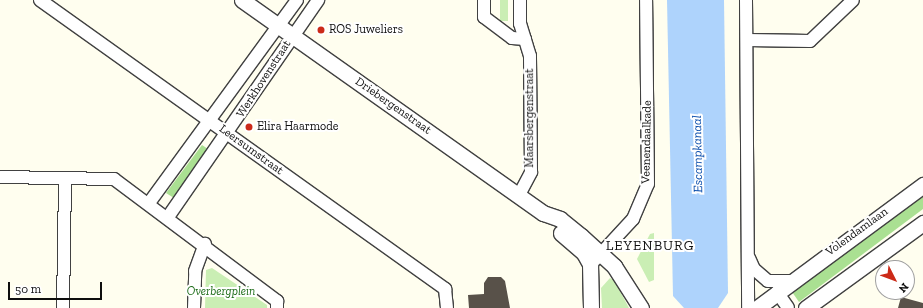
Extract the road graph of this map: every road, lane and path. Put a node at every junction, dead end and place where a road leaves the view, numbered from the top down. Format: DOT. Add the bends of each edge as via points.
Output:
graph roads {
  1 [pos="40,0"];
  2 [pos="242,0"];
  3 [pos="297,0"];
  4 [pos="318,0"];
  5 [pos="484,0"];
  6 [pos="520,0"];
  7 [pos="646,0"];
  8 [pos="746,0"];
  9 [pos="853,0"];
  10 [pos="278,26"];
  11 [pos="292,36"];
  12 [pos="525,39"];
  13 [pos="747,40"];
  14 [pos="210,121"];
  15 [pos="228,134"];
  16 [pos="0,177"];
  17 [pos="65,178"];
  18 [pos="923,184"];
  19 [pos="519,195"];
  20 [pos="149,203"];
  21 [pos="543,213"];
  22 [pos="168,217"];
  23 [pos="923,223"];
  24 [pos="205,244"];
  25 [pos="603,254"];
  26 [pos="748,254"];
  27 [pos="590,264"];
  28 [pos="772,287"];
  29 [pos="63,308"];
  30 [pos="194,308"];
  31 [pos="277,308"];
  32 [pos="447,308"];
  33 [pos="592,308"];
  34 [pos="641,308"];
  35 [pos="748,308"];
  36 [pos="756,308"];
  37 [pos="788,308"];
  38 [pos="806,308"];
  1 -- 14 [label="street, Leersumstraat"];
  2 -- 10 [label="street, Driebergenstraat"];
  3 -- 10 [label="street, Werkhovenstraat"];
  4 -- 11 [label="street, Werkhovenstraat"];
  5 -- 12 [label="street" via="484,17 512,38"];
  6 -- 12 [label="street, Maarsbergenstraat"];
  7 -- 25 [label="street, Veenendaalkade" via="648,184 633,219"];
  8 -- 13 [label="street"];
  9 -- 13 [label="street" via="810,41"];
  10 -- 11 [label="street, Driebergenstraat"];
  10 -- 14 [label="street, Werkhovenstraat"];
  11 -- 15 [label="street, Werkhovenstraat"];
  11 -- 19 [label="street, Driebergenstraat"];
  12 -- 19 [label="street, Maarsbergenstraat" via="530,56 531,172"];
  13 -- 26 [label="street"];
  14 -- 15 [label="street, Leersumstraat"];
  14 -- 20 [label="street, Werkhovenstraat"];
  15 -- 22 [label="street, Werkhovenstraat"];
  15 -- 32 [label="street, Leersumstraat" via="446,289"];
  16 -- 17 [label="street"];
  17 -- 20 [label="street" via="114,179"];
  17 -- 29 [label="street"];
  18 -- 28 [label="street, Volendamlaan" via="792,281"];
  19 -- 21 [label="street, Driebergenstraat"];
  20 -- 22 [label="street"];
  21 -- 25 [label="street, Driebergenstraat" via="560,219"];
  21 -- 27 [label="street, Driebergenstraat" via="553,226 584,253"];
  22 -- 24 [label="street"];
  23 -- 38 [label="street"];
  24 -- 30 [label="street" via="195,271"];
  24 -- 31 [label="street" via="277,301"];
  25 -- 27 [label="street, Veenendaalkade"];
  25 -- 34 [label="street"];
  26 -- 28 [label="street" via="754,269"];
  26 -- 35 [label="street"];
  27 -- 33 [label="street"];
  28 -- 36 [label="street, Volendamlaan"];
  28 -- 37 [label="street"];
}
